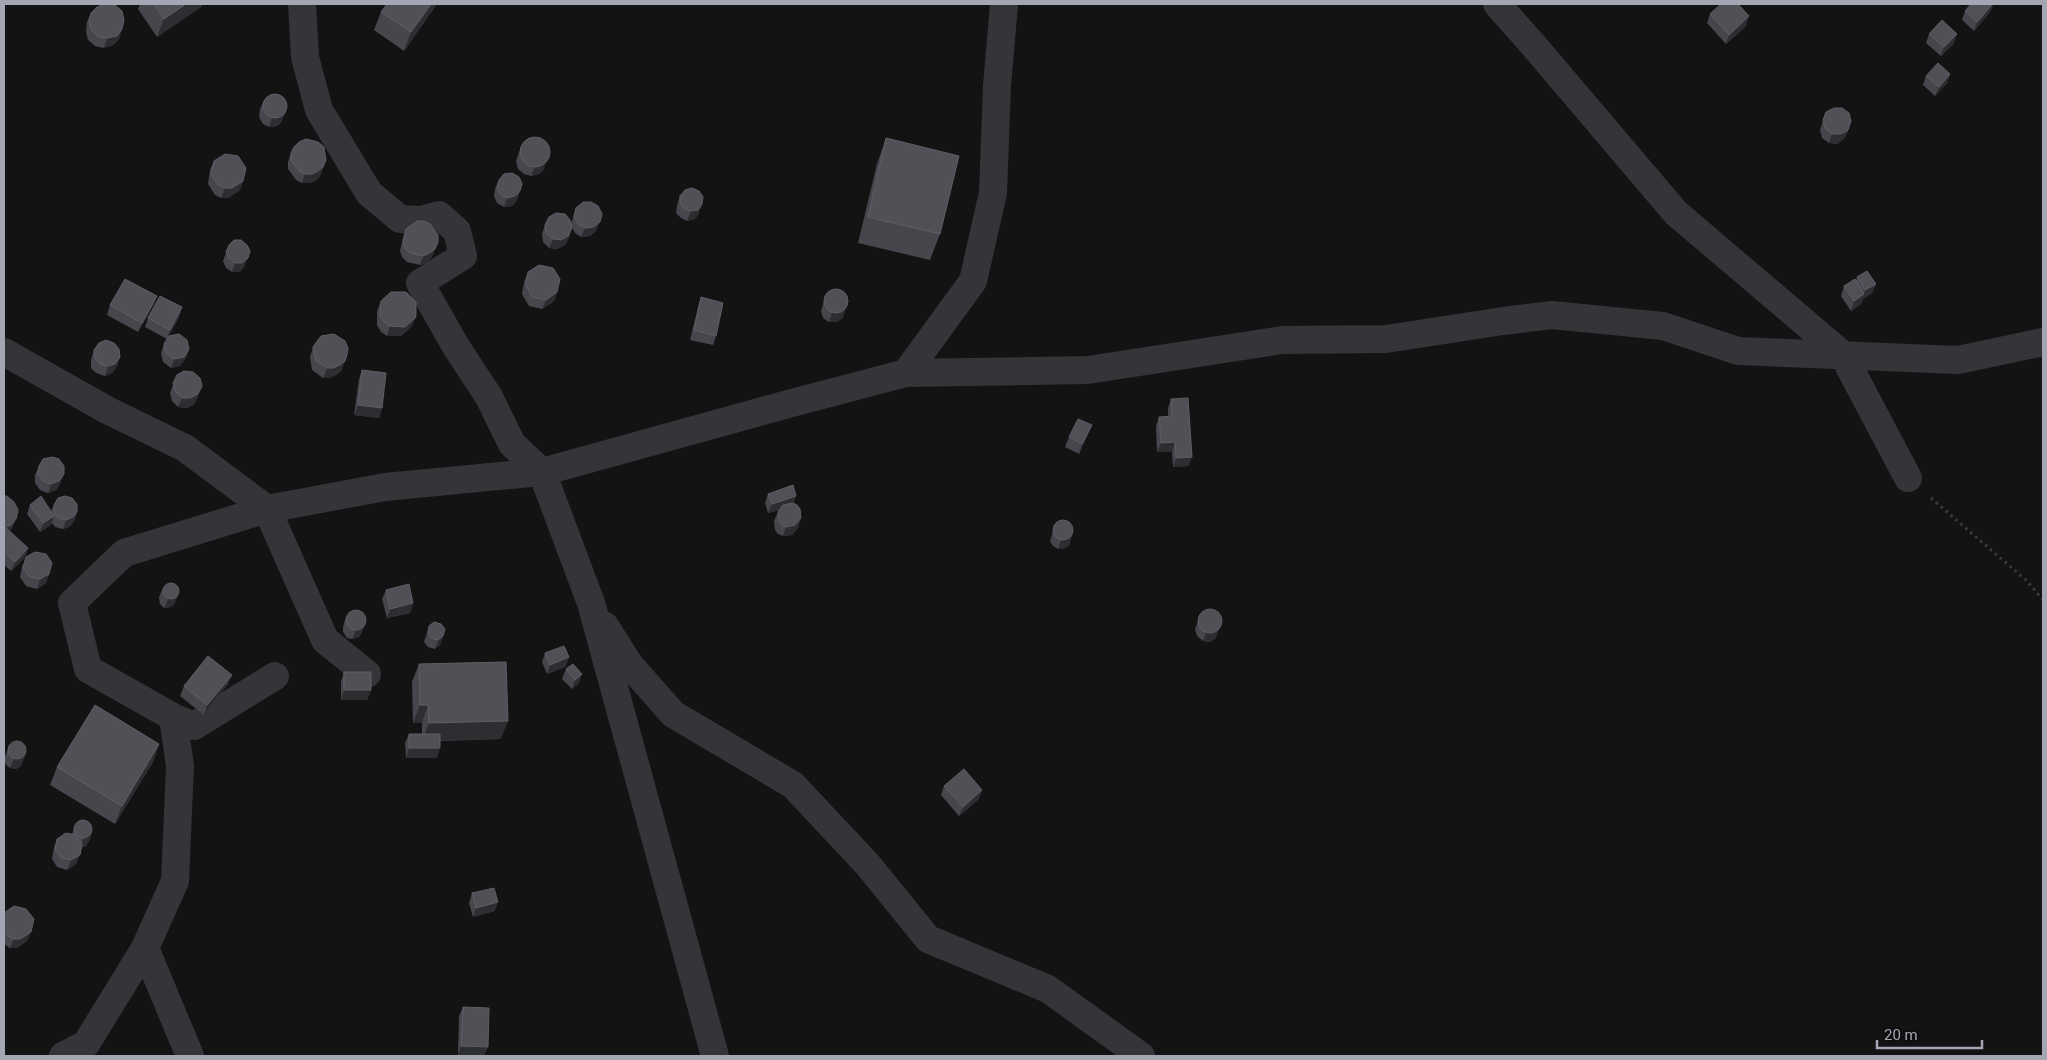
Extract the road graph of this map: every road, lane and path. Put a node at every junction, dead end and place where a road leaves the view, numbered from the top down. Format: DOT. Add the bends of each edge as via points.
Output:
graph roads {
  1 [pos="302,4"];
  2 [pos="1004,4"];
  3 [pos="1497,4"];
  4 [pos="2043,342"];
  5 [pos="4,352"];
  6 [pos="1843,356"];
  7 [pos="906,373"];
  8 [pos="542,472"];
  9 [pos="1908,478"];
  10 [pos="267,509"];
  11 [pos="2043,600"];
  12 [pos="591,603"];
  13 [pos="367,674"];
  14 [pos="275,676"];
  15 [pos="173,717"];
  16 [pos="145,948"];
  17 [pos="63,1056"];
  18 [pos="190,1056"];
  19 [pos="715,1056"];
  20 [pos="1141,1056"];
  1 -- 8 [label="street" via="305,56 318,110 369,194 400,219 421,220 439,215 457,231 463,256 420,283 489,397 512,444"];
  2 -- 7 [label="street" via="993,193 973,281"];
  3 -- 6 [label="street" via="1676,213"];
  4 -- 6 [label="street" via="1958,360"];
  5 -- 10 [label="street" via="107,410 185,448"];
  6 -- 7 [label="street" via="1738,351 1663,326 1552,315 1386,339 1282,340 1088,370"];
  6 -- 9 [label="street"];
  7 -- 8 [label="street"];
  8 -- 10 [label="street" via="385,487"];
  8 -- 12 [label="street"];
  9 -- 11 [label="path" via="2027,581"];
  10 -- 13 [label="street" via="325,640"];
  10 -- 15 [label="street" via="124,553 72,603 88,669"];
  12 -- 19 [label="street"];
  12 -- 20 [label="street" via="629,664 673,714 793,785 868,865 928,939 1048,989"];
  14 -- 15 [label="street" via="194,726"];
  15 -- 16 [label="street" via="180,766 175,881"];
  16 -- 17 [label="street" via="86,1044"];
  16 -- 18 [label="street"];
}
